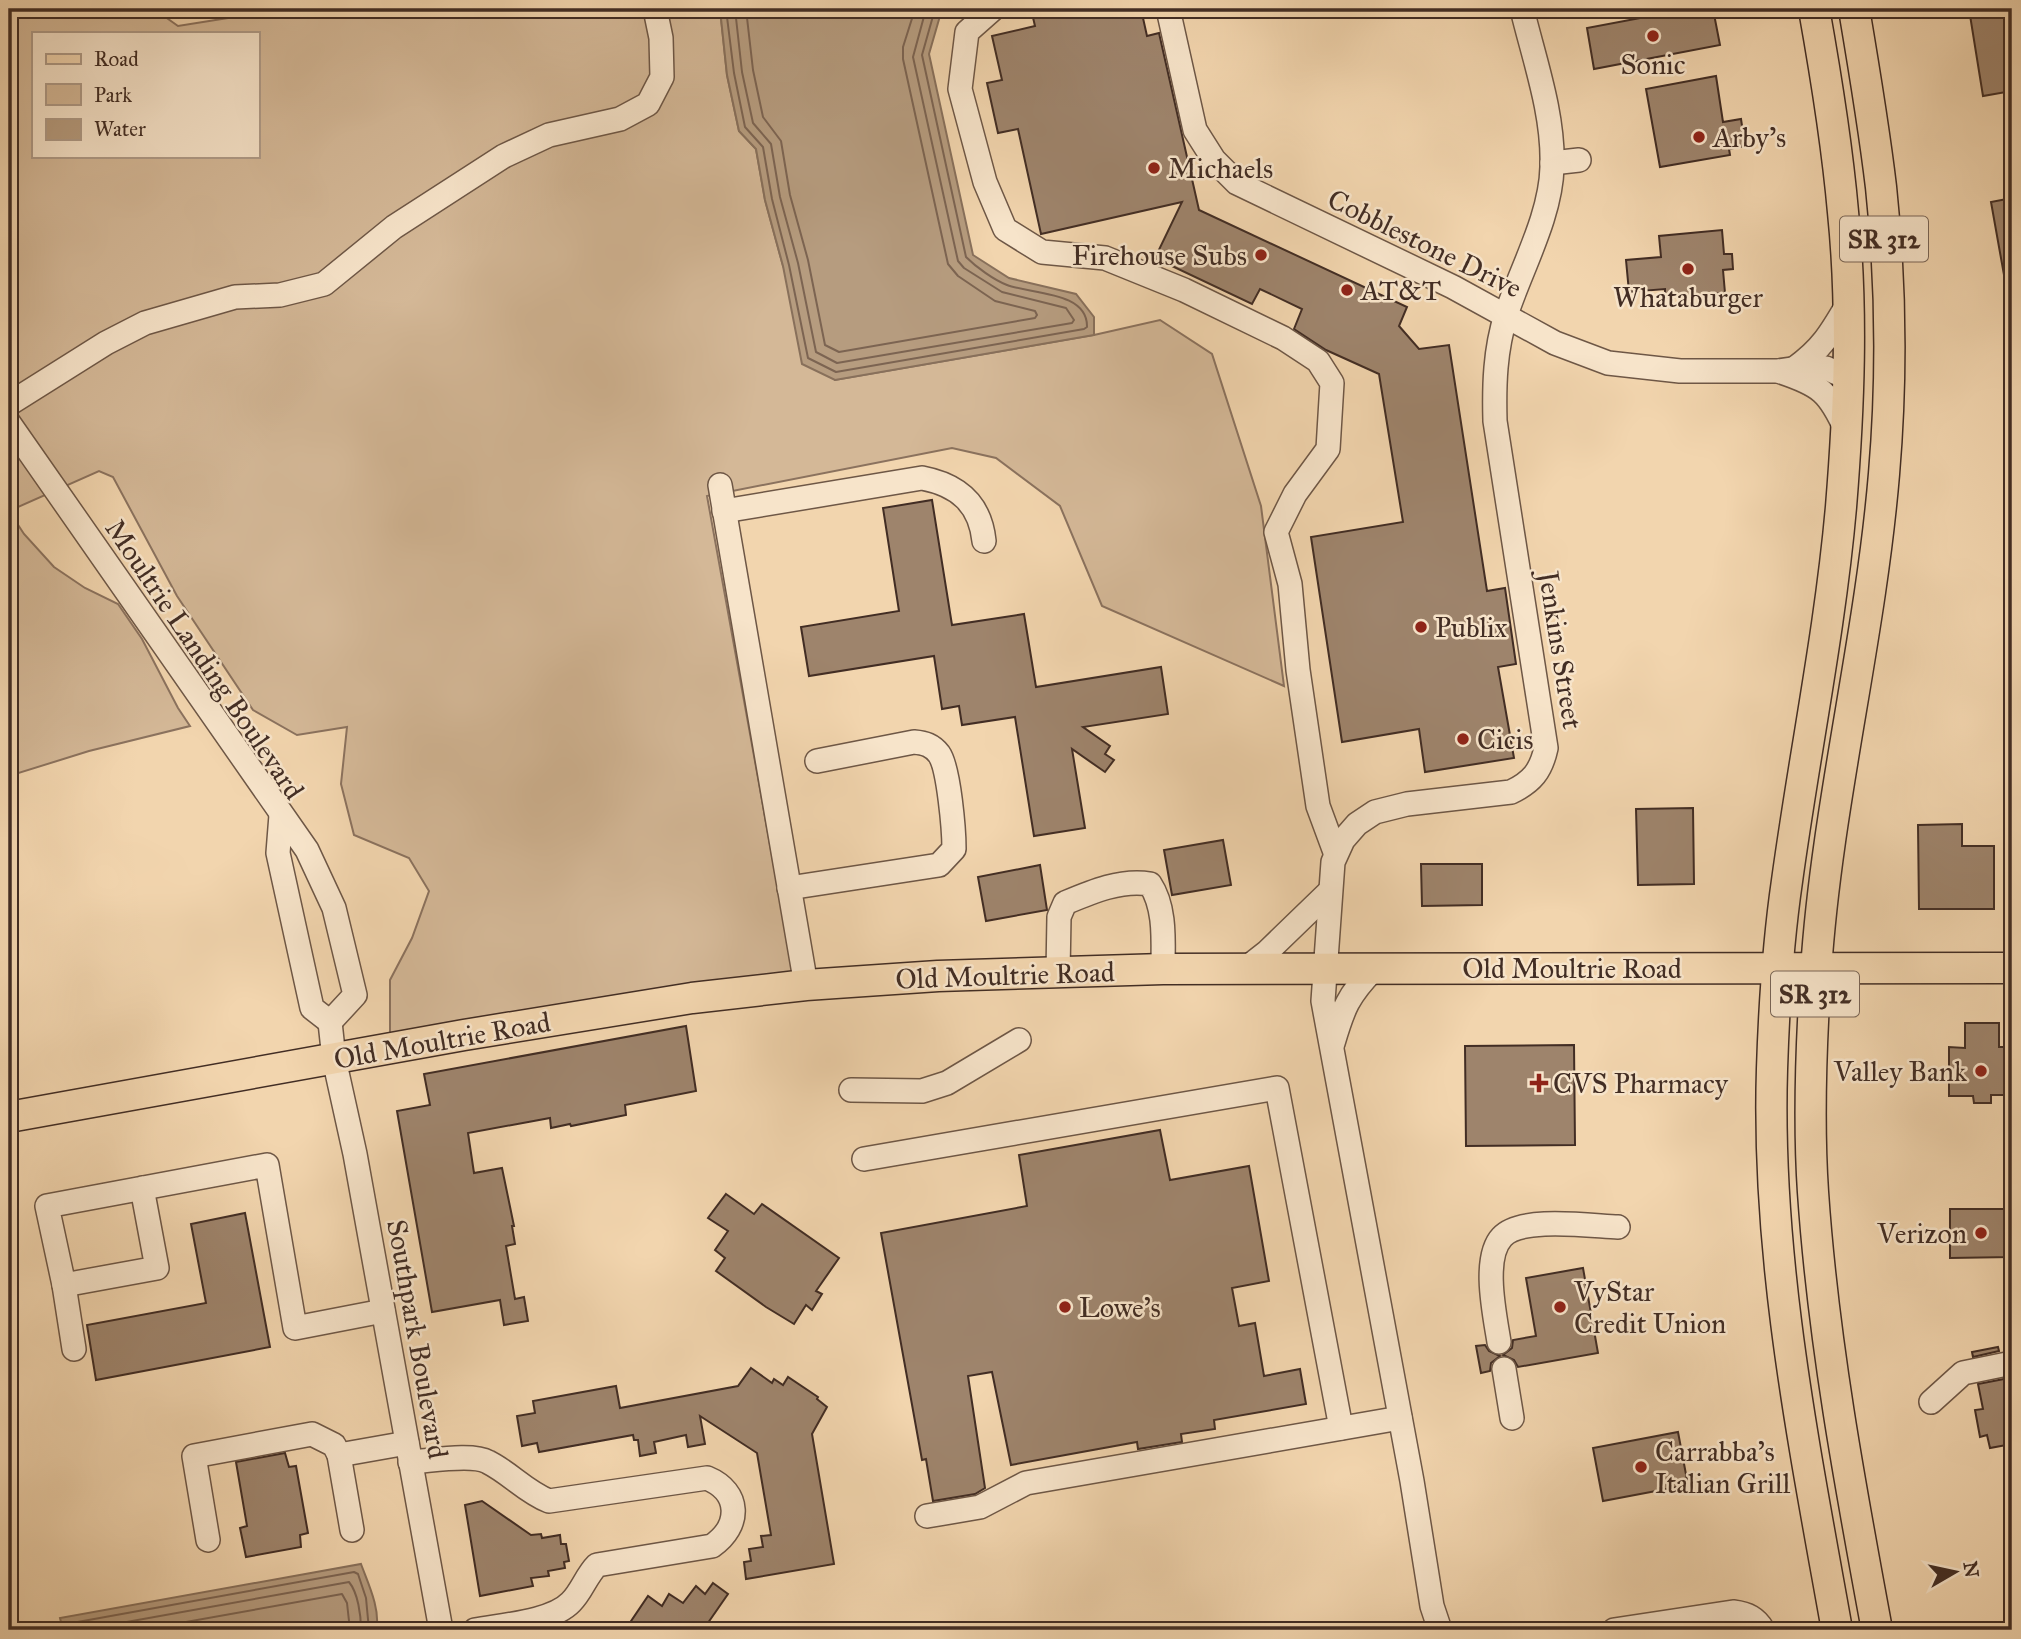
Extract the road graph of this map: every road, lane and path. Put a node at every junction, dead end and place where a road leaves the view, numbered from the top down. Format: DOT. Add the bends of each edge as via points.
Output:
graph roads {
  1 [pos="655,9"];
  2 [pos="993,9"];
  3 [pos="1168,9"];
  4 [pos="1522,9"];
  5 [pos="1814,9"];
  6 [pos="1854,9"];
  7 [pos="1578,160"];
  8 [pos="1552,163"];
  9 [pos="1849,302"];
  10 [pos="1506,316"];
  11 [pos="1786,369"];
  12 [pos="1848,378"];
  13 [pos="9,404"];
  14 [pos="9,423"];
  15 [pos="1846,431"];
  16 [pos="1884,471"];
  17 [pos="720,485"];
  18 [pos="724,511"];
  19 [pos="984,541"];
  20 [pos="817,761"];
  21 [pos="281,815"];
  22 [pos="1335,852"];
  23 [pos="789,888"];
  24 [pos="1330,891"];
  25 [pos="1777,967"];
  26 [pos="1816,967"];
  27 [pos="2012,968"];
  28 [pos="1163,969"];
  29 [pos="1374,969"];
  30 [pos="1244,970"];
  31 [pos="1325,970"];
  32 [pos="1058,972"];
  33 [pos="806,985"];
  34 [pos="330,1021"];
  35 [pos="1019,1040"];
  36 [pos="1332,1046"];
  37 [pos="334,1059"];
  38 [pos="851,1090"];
  39 [pos="9,1117"];
  40 [pos="864,1159"];
  41 [pos="142,1188"];
  42 [pos="1618,1227"];
  43 [pos="64,1285"];
  44 [pos="383,1311"];
  45 [pos="1499,1342"];
  46 [pos="74,1349"];
  47 [pos="2012,1363"];
  48 [pos="1504,1369"];
  49 [pos="1931,1402"];
  50 [pos="1840,1417"];
  51 [pos="1400,1418"];
  52 [pos="1512,1418"];
  53 [pos="1801,1423"];
  54 [pos="1341,1428"];
  55 [pos="409,1452"];
  56 [pos="339,1455"];
  57 [pos="927,1516"];
  58 [pos="352,1530"];
  59 [pos="208,1540"];
  60 [pos="441,1630"];
  61 [pos="475,1630"];
  62 [pos="1440,1630"];
  63 [pos="1614,1630"];
  64 [pos="1763,1630"];
  65 [pos="1837,1630"];
  66 [pos="1877,1630"];
  1 -- 13 [label="street" via="662,77 648,104 620,119 549,135 504,156 394,227 324,284 280,295 235,297 145,323"];
  2 -- 22 [label="street" via="967,32 960,89 985,182 1005,229 1042,252 1105,258 1184,290 1283,338 1318,361 1332,383 1328,449 1295,494 1276,532 1290,584 1318,806"];
  3 -- 10 [label="street, Cobblestone Drive" via="1195,130 1213,160 1237,183"];
  4 -- 8 [label="street" via="1546,110"];
  5 -- 9 [label="main road, SR 312" via="1836,145"];
  6 -- 16 [label="main road, SR 312" via="1875,143 1886,267"];
  7 -- 8 [label="street"];
  8 -- 10 [label="street" via="1548,201"];
  9 -- 11 [label="street" via="1814,354"];
  9 -- 12 [label="main road, SR 312"];
  10 -- 11 [label="street, Cobblestone Drive" via="1555,343 1608,363 1680,370"];
  10 -- 22 [label="street, Jenkins Street" via="1494,380 1495,421 1546,748 1543,763 1526,785 1511,792 1375,812 1357,824"];
  11 -- 12 [label="street, Cobblestone Drive" via="1826,368"];
  11 -- 15 [label="street, Cobblestone Drive" via="1835,405"];
  12 -- 15 [label="main road, SR 312"];
  12 -- 16 [label="main road" via="1868,410"];
  14 -- 21 [label="street, Moultrie Landing Boulevard"];
  15 -- 25 [label="main road, SR 312" via="1832,581"];
  16 -- 26 [label="main road, SR 312"];
  17 -- 18 [label="street"];
  18 -- 19 [label="street" via="922,478 950,485 965,497 977,513"];
  18 -- 23 [label="street"];
  20 -- 23 [label="street" via="914,742 928,744 940,755 945,771 954,849 939,865"];
  21 -- 34 [label="street, Moultrie Landing Boulevard" via="278,853 312,1008"];
  21 -- 34 [label="street" via="307,850 334,908 355,995"];
  22 -- 24 [label="street"];
  23 -- 33 [label="street"];
  24 -- 30 [label="street"];
  24 -- 31 [label="street"];
  25 -- 26 [label="main road, Old Moultrie Road"];
  25 -- 29 [label="main road, Old Moultrie Road"];
  25 -- 53 [label="main road, SR 312" via="1772,1165 1784,1307"];
  26 -- 27 [label="main road, Old Moultrie Road"];
  26 -- 50 [label="main road, SR 312" via="1812,1188"];
  28 -- 30 [label="main road, Old Moultrie Road"];
  28 -- 32 [label="main road, Old Moultrie Road"];
  28 -- 32 [label="street" via="1156,894 1150,884 1136,882 1093,891 1065,903 1059,918"];
  29 -- 31 [label="main road, Old Moultrie Road"];
  29 -- 36 [label="street" via="1349,998"];
  30 -- 31 [label="main road, Old Moultrie Road"];
  31 -- 36 [label="street" via="1323,1001"];
  32 -- 33 [label="main road, Old Moultrie Road"];
  33 -- 37 [label="main road, Old Moultrie Road" via="692,998"];
  34 -- 37 [label="street, Southpark Boulevard"];
  35 -- 38 [label="street" via="947,1083 922,1091"];
  36 -- 51 [label="street"];
  37 -- 39 [label="main road, Old Moultrie Road"];
  37 -- 44 [label="street, Southpark Boulevard"];
  40 -- 54 [label="street" via="1277,1088"];
  41 -- 43 [label="street" via="157,1268"];
  41 -- 43 [label="street" via="47,1206"];
  41 -- 44 [label="street" via="268,1165 295,1328"];
  42 -- 45 [label="street" via="1539,1224 1512,1228 1500,1238 1490,1291"];
  43 -- 46 [label="street"];
  44 -- 55 [label="street, Southpark Boulevard"];
  47 -- 49 [label="street" via="1963,1373"];
  48 -- 52 [label="street"];
  50 -- 53 [label="main road"];
  50 -- 66 [label="main road, SR 312"];
  51 -- 54 [label="street"];
  51 -- 62 [label="street"];
  53 -- 65 [label="main road, SR 312"];
  54 -- 57 [label="street" via="1026,1483 980,1507"];
  55 -- 56 [label="street"];
  55 -- 60 [label="street, Southpark Boulevard"];
  55 -- 61 [label="street" via="486,1460 533,1495 549,1501 707,1478 725,1489 731,1499 732,1524 712,1546 597,1565 561,1611"];
  56 -- 58 [label="street"];
  56 -- 59 [label="street" via="334,1445 312,1434 194,1456"];
  63 -- 64 [label="street" via="1733,1612 1757,1620"];
}
